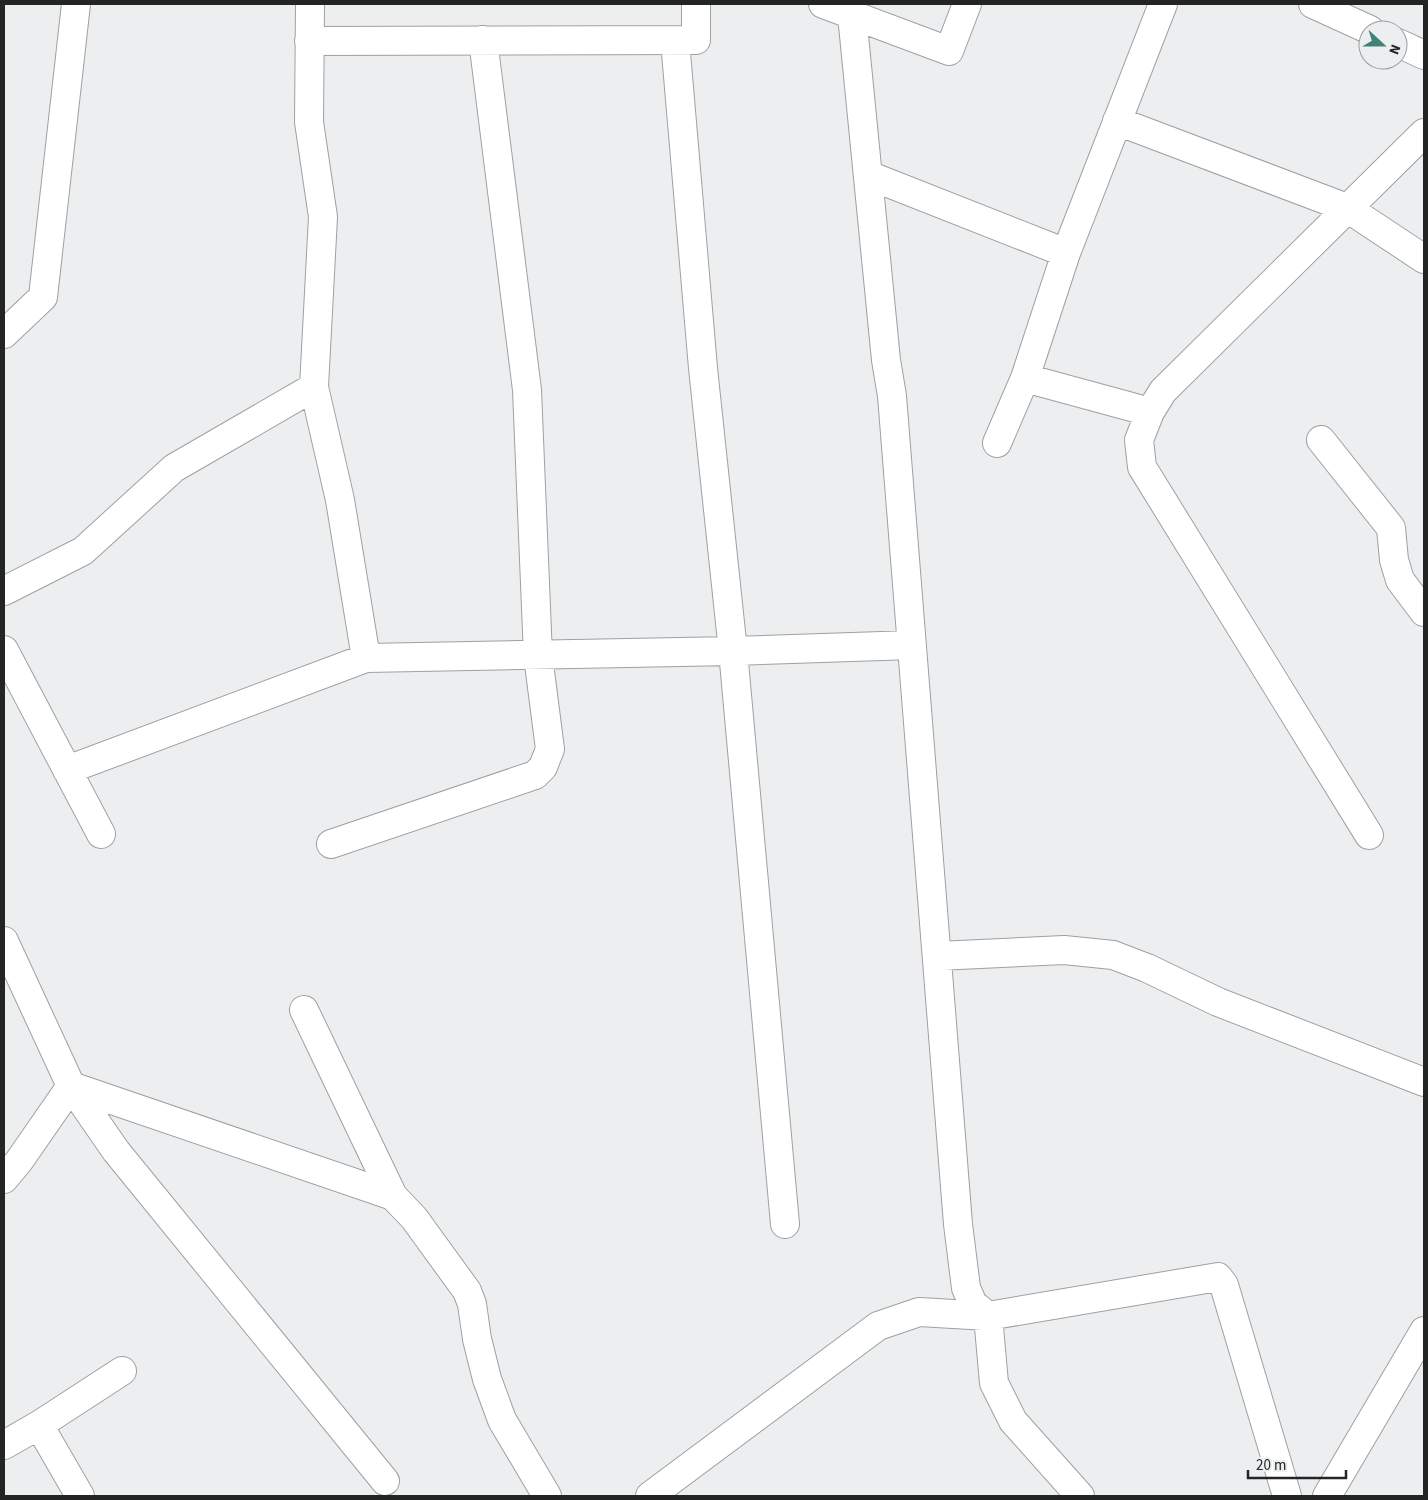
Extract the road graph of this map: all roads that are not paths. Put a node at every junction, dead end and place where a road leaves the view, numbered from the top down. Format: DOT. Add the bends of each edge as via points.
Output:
graph roads {
  1 [pos="76,4"];
  2 [pos="310,4"];
  3 [pos="696,4"];
  4 [pos="823,4"];
  5 [pos="967,4"];
  6 [pos="1163,4"];
  7 [pos="1313,4"];
  8 [pos="852,15"];
  9 [pos="1358,25"];
  10 [pos="484,40"];
  11 [pos="309,41"];
  12 [pos="675,41"];
  13 [pos="1408,48"];
  14 [pos="1424,55"];
  15 [pos="1117,121"];
  16 [pos="1424,133"];
  17 [pos="868,175"];
  18 [pos="1347,208"];
  19 [pos="1066,253"];
  20 [pos="1424,259"];
  21 [pos="4,334"];
  22 [pos="1024,378"];
  23 [pos="314,387"];
  24 [pos="1150,412"];
  25 [pos="1321,440"];
  26 [pos="997,443"];
  27 [pos="4,591"];
  28 [pos="1424,612"];
  29 [pos="912,645"];
  30 [pos="4,650"];
  31 [pos="733,651"];
  32 [pos="538,656"];
  33 [pos="366,658"];
  34 [pos="67,770"];
  35 [pos="101,834"];
  36 [pos="1370,835"];
  37 [pos="331,844"];
  38 [pos="4,941"];
  39 [pos="937,956"];
  40 [pos="304,1010"];
  41 [pos="1424,1082"];
  42 [pos="71,1086"];
  43 [pos="4,1179"];
  44 [pos="393,1196"];
  45 [pos="785,1224"];
  46 [pos="988,1316"];
  47 [pos="1424,1331"];
  48 [pos="122,1371"];
  49 [pos="39,1425"];
  50 [pos="4,1445"];
  51 [pos="386,1481"];
  52 [pos="80,1496"];
  53 [pos="547,1496"];
  54 [pos="650,1496"];
  55 [pos="1080,1496"];
  56 [pos="1287,1496"];
  57 [pos="1326,1496"];
  1 -- 21 [label="street" via="44,297"];
  2 -- 11 [label="street"];
  3 -- 12 [label="street" via="696,40"];
  4 -- 8 [label="street"];
  5 -- 8 [label="street" via="949,51"];
  6 -- 15 [label="street"];
  7 -- 9 [label="street"];
  8 -- 17 [label="street"];
  10 -- 11 [label="street"];
  10 -- 12 [label="street"];
  10 -- 32 [label="street" via="527,390"];
  11 -- 23 [label="street" via="309,122 323,217"];
  12 -- 31 [label="street" via="703,368"];
  13 -- 14 [label="street"];
  15 -- 18 [label="street"];
  15 -- 19 [label="street"];
  16 -- 18 [label="street"];
  17 -- 19 [label="street"];
  17 -- 29 [label="street" via="892,396"];
  18 -- 20 [label="street"];
  18 -- 24 [label="street" via="1163,391"];
  19 -- 22 [label="street"];
  22 -- 24 [label="street"];
  22 -- 26 [label="street"];
  23 -- 27 [label="street" via="174,468 83,551"];
  23 -- 33 [label="street" via="340,500"];
  24 -- 36 [label="street" via="1139,440 1142,467"];
  25 -- 28 [label="street" via="1391,528 1394,560 1400,580"];
  29 -- 31 [label="street"];
  29 -- 39 [label="street"];
  30 -- 34 [label="street"];
  31 -- 32 [label="street"];
  31 -- 45 [label="street"];
  32 -- 33 [label="street"];
  32 -- 37 [label="street" via="550,749 543,767 535,775"];
  33 -- 34 [label="street"];
  34 -- 35 [label="street"];
  38 -- 42 [label="street"];
  39 -- 41 [label="street" via="1064,950 1113,955 1218,1002"];
  39 -- 46 [label="street" via="966,1288 973,1304"];
  40 -- 44 [label="street"];
  42 -- 43 [label="street"];
  42 -- 44 [label="street"];
  42 -- 51 [label="street" via="116,1151"];
  44 -- 53 [label="street" via="414,1218 467,1291 477,1339 502,1420"];
  46 -- 54 [label="street" via="919,1312 878,1326"];
  46 -- 55 [label="street" via="994,1383 1013,1421"];
  46 -- 56 [label="street" via="1218,1277 1224,1286"];
  47 -- 57 [label="street"];
  48 -- 49 [label="street"];
  49 -- 50 [label="street"];
  49 -- 52 [label="street"];
}
